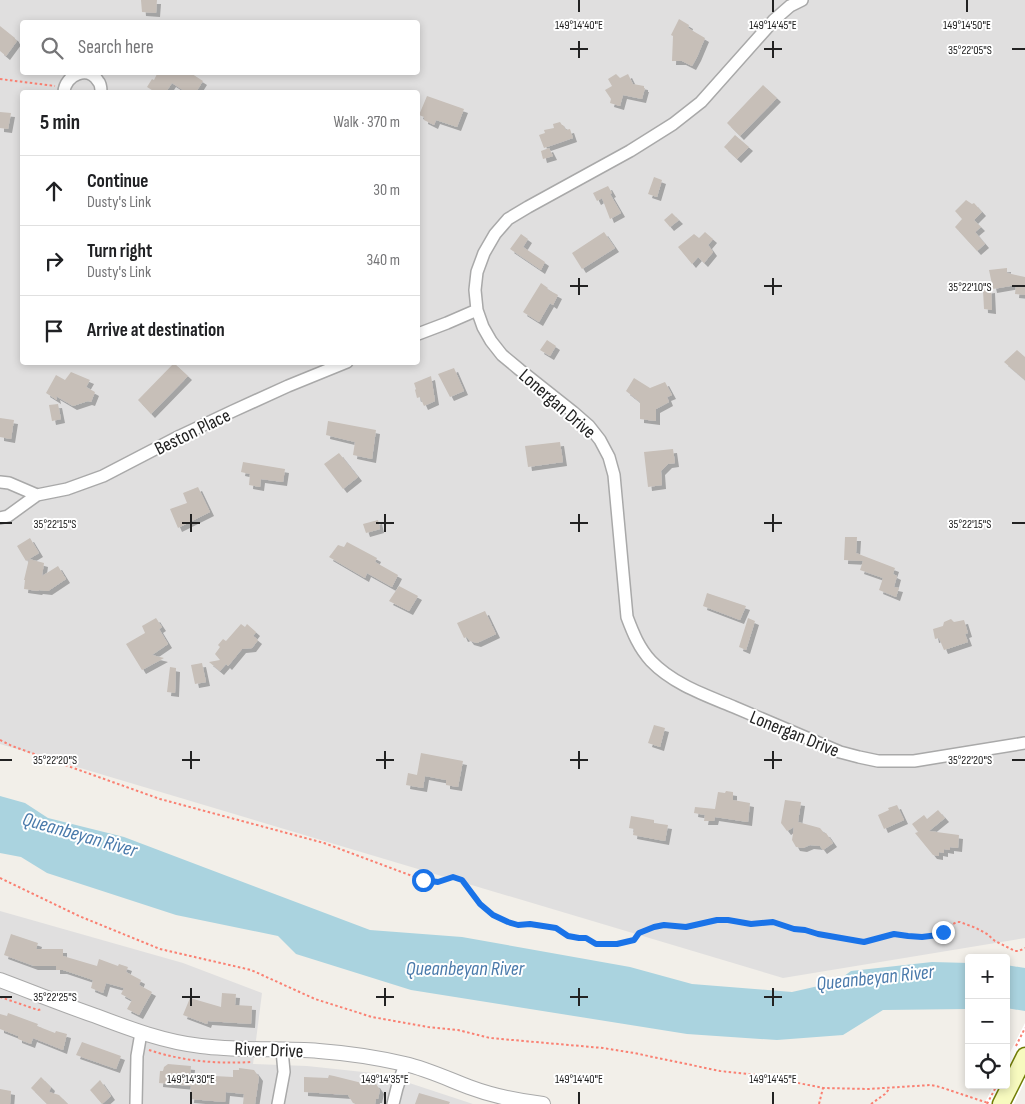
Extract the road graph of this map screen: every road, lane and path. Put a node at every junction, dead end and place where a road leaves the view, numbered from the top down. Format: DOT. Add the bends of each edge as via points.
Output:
graph roads {
  1 [pos="802,0"];
  2 [pos="75,75"];
  3 [pos="92,75"];
  4 [pos="0,79"];
  5 [pos="65,90"];
  6 [pos="101,90"];
  7 [pos="477,310"];
  8 [pos="420,333"];
  9 [pos="333,365"];
  10 [pos="0,482"];
  11 [pos="36,495"];
  12 [pos="0,518"];
  13 [pos="0,740"];
  14 [pos="1025,743"];
  15 [pos="0,878"];
  16 [pos="1025,948"];
  17 [pos="0,980"];
  18 [pos="141,1033"];
  19 [pos="282,1050"];
  20 [pos="1025,1056"];
  21 [pos="405,1064"];
  22 [pos="823,1088"];
  23 [pos="890,1088"];
  24 [pos="995,1089"];
  25 [pos="136,1104"];
  26 [pos="278,1104"];
  27 [pos="394,1104"];
  28 [pos="543,1104"];
  29 [pos="819,1104"];
  30 [pos="871,1104"];
  31 [pos="989,1104"];
  32 [pos="1001,1104"];
  1 -- 7 [label="street, Lonergan Drive" via="774,20 702,102 673,124 508,219 495,234 477,272"];
  2 -- 5 [label="street" via="67,81"];
  3 -- 6 [label="street"];
  4 -- 5 [label="path"];
  7 -- 8 [label="street"];
  7 -- 14 [label="street, Lonergan Drive" via="483,327 502,355 589,426 609,457 614,475 627,617 640,646 663,672 678,683 748,714 840,752 878,761 914,761"];
  9 -- 11 [label="street, Beston Place" via="180,436 103,476 67,490"];
  10 -- 11 [label="street"];
  11 -- 12 [label="street, Beston Place" via="8,516"];
  13 -- 16 [label="path" via="160,799 324,843 423,880 438,882 453,877 462,880 493,915 518,925 556,928 568,936 586,938 596,944 634,940 639,933 664,925 686,927 717,920 751,924 773,922 864,942 894,934 915,937 938,935 960,922 1015,951"];
  15 -- 22 [label="path" via="79,916 160,949 251,970 314,999 372,1017 490,1038 603,1048"];
  17 -- 18 [label="street, River Drive"];
  18 -- 19 [label="street, River Drive" via="201,1046"];
  18 -- 25 [label="street"];
  19 -- 21 [label="street, River Drive" via="327,1052"];
  19 -- 26 [label="street" via="284,1072"];
  20 -- 32 [label="main road"];
  21 -- 27 [label="street"];
  21 -- 28 [label="street, River Drive" via="470,1088"];
  22 -- 23 [label="path"];
  22 -- 29 [label="path"];
  23 -- 30 [label="path"];
  23 -- 31 [label="path" via="931,1085"];
  24 -- 31 [label="path, bridge"];
}
